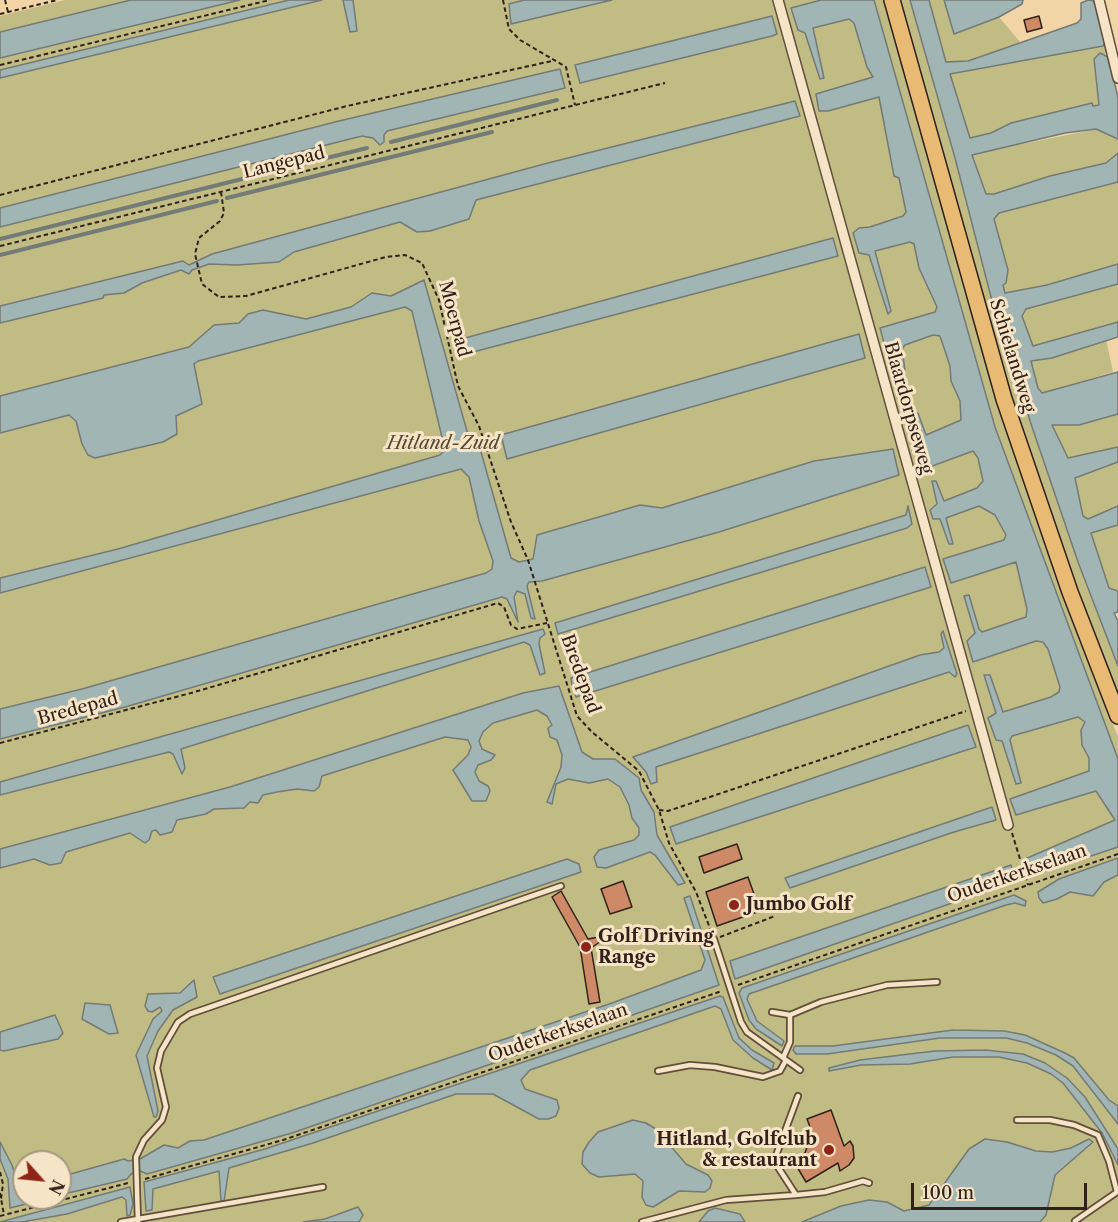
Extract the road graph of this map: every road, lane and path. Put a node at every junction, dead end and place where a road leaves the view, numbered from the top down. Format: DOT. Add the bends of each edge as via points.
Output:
graph roads {
  1 [pos="4,0"];
  2 [pos="57,0"];
  3 [pos="270,0"];
  4 [pos="503,0"];
  5 [pos="778,0"];
  6 [pos="892,0"];
  7 [pos="1099,0"];
  8 [pos="8,12"];
  9 [pos="0,14"];
  10 [pos="552,61"];
  11 [pos="0,65"];
  12 [pos="1118,78"];
  13 [pos="665,82"];
  14 [pos="575,105"];
  15 [pos="221,192"];
  16 [pos="0,195"];
  17 [pos="0,246"];
  18 [pos="548,623"];
  19 [pos="975,708"];
  20 [pos="1118,716"];
  21 [pos="0,743"];
  22 [pos="659,810"];
  23 [pos="1008,825"];
  24 [pos="1118,854"];
  25 [pos="1028,885"];
  26 [pos="561,886"];
  27 [pos="775,916"];
  28 [pos="714,939"];
  29 [pos="936,982"];
  30 [pos="730,988"];
  31 [pos="772,1012"];
  32 [pos="790,1015"];
  33 [pos="785,1059"];
  34 [pos="800,1070"];
  35 [pos="657,1071"];
  36 [pos="798,1096"];
  37 [pos="1017,1120"];
  38 [pos="0,1172"];
  39 [pos="137,1181"];
  40 [pos="869,1183"];
  41 [pos="322,1187"];
  42 [pos="0,1193"];
  43 [pos="796,1195"];
  44 [pos="1,1199"];
  45 [pos="4,1215"];
  46 [pos="0,1216"];
  47 [pos="138,1220"];
  48 [pos="1075,1221"];
  49 [pos="121,1222"];
  50 [pos="642,1222"];
  1 -- 8 [label="path"];
  2 -- 8 [label="path"];
  3 -- 11 [label="path"];
  4 -- 10 [label="path" via="509,29"];
  5 -- 19 [label="street, Blaardorpseweg"];
  6 -- 20 [label="main road, Schielandweg" via="1004,399"];
  7 -- 12 [label="street"];
  8 -- 9 [label="path"];
  10 -- 14 [label="path" via="566,67"];
  10 -- 16 [label="path" via="347,106"];
  13 -- 14 [label="path, Langepad"];
  14 -- 15 [label="path, Langepad"];
  15 -- 17 [label="path, Langepad"];
  15 -- 18 [label="path, Moerpad" via="224,213 199,238 196,260 202,284 213,294 234,298 268,291 386,257 405,255 422,263 439,300 458,386 479,426"];
  18 -- 21 [label="path, Bredepad" via="517,629 511,626 504,607 498,603 191,693"];
  18 -- 22 [label="path, Bredepad" via="577,716 639,771"];
  19 -- 22 [label="path" via="668,811"];
  19 -- 23 [label="street, Blaardorpseweg"];
  22 -- 28 [label="path, Bredepad" via="669,843 696,892"];
  23 -- 25 [label="path"];
  24 -- 25 [label="path, Ouderkerkselaan"];
  25 -- 30 [label="path, Ouderkerkselaan"];
  26 -- 39 [label="lane" via="190,1014 178,1022 161,1051 157,1068 166,1107 162,1120 144,1140 136,1157"];
  27 -- 28 [label="path"];
  28 -- 30 [label="lane"];
  29 -- 32 [label="lane" via="887,985 821,1002"];
  30 -- 33 [label="lane" via="747,1032"];
  30 -- 39 [label="path, Ouderkerkselaan" via="283,1140"];
  31 -- 32 [label="lane"];
  32 -- 33 [label="lane" via="790,1042"];
  33 -- 34 [label="lane"];
  33 -- 35 [label="lane" via="780,1071 763,1077 698,1066"];
  36 -- 43 [label="lane" via="774,1161"];
  37 -- 48 [label="lane" via="1050,1120 1098,1135 1117,1192"];
  38 -- 44 [label="path"];
  39 -- 45 [label="path, Ouderkerkselaan"];
  39 -- 47 [label="lane"];
  40 -- 43 [label="lane"];
  41 -- 47 [label="lane"];
  42 -- 44 [label="path"];
  43 -- 50 [label="lane" via="726,1200"];
  44 -- 45 [label="path"];
  45 -- 46 [label="path, Ouderkerkselaan"];
  47 -- 49 [label="lane"];
}
